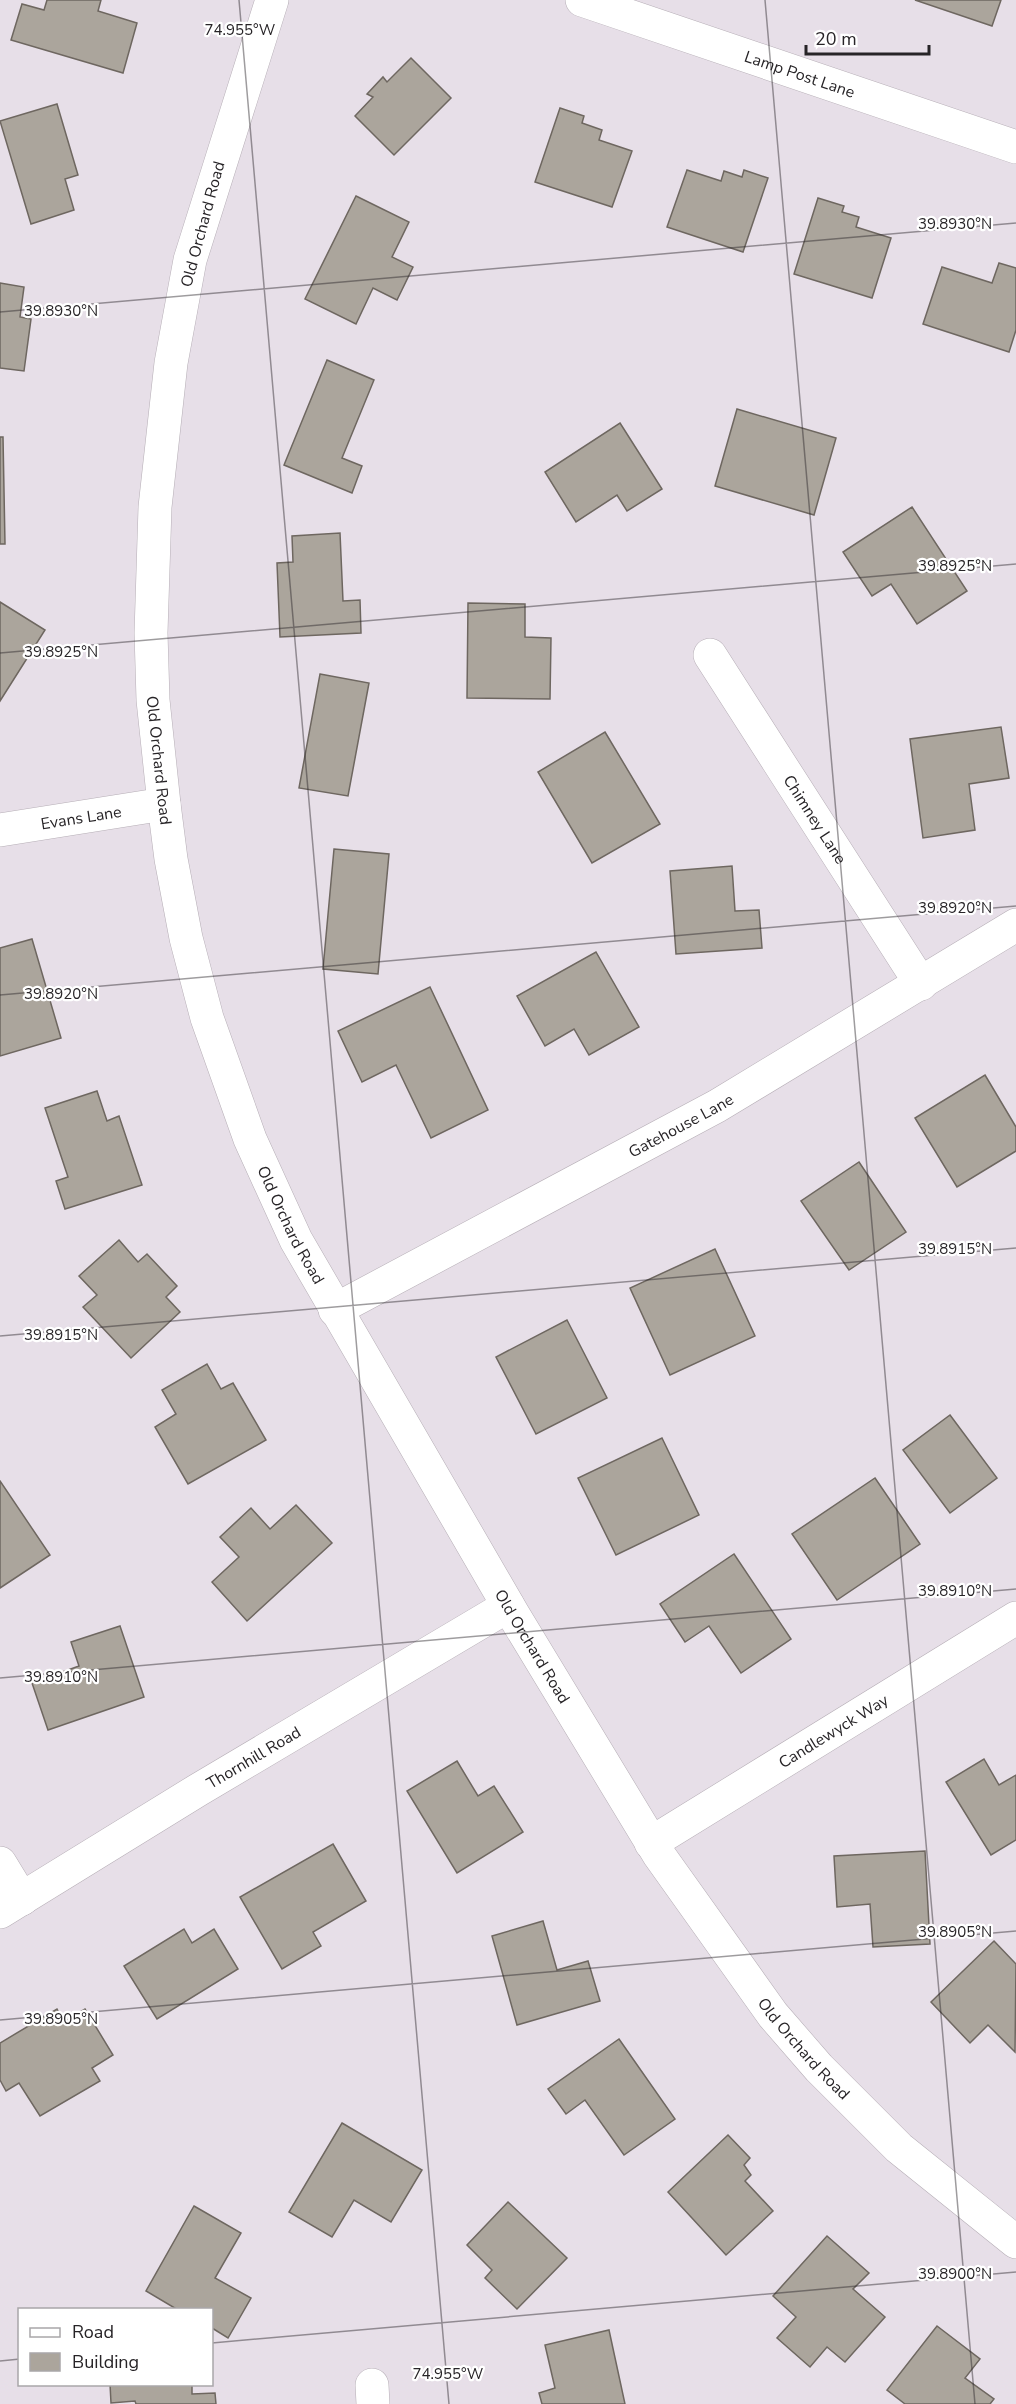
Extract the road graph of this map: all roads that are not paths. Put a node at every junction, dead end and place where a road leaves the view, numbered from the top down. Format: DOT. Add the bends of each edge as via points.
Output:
graph roads {
  1 [pos="272,0"];
  2 [pos="582,0"];
  3 [pos="1016,147"];
  4 [pos="710,655"];
  5 [pos="164,804"];
  6 [pos="0,830"];
  7 [pos="1016,925"];
  8 [pos="921,984"];
  9 [pos="335,1310"];
  10 [pos="508,1605"];
  11 [pos="1016,1618"];
  12 [pos="651,1843"];
  13 [pos="0,1863"];
  14 [pos="11,1906"];
  15 [pos="1016,2242"];
  1 -- 5 [label="street, Old Orchard Road" via="190,260 171,363 155,507 151,633 153,700"];
  2 -- 3 [label="street, Lamp Post Lane"];
  4 -- 8 [label="street, Chimney Lane"];
  5 -- 6 [label="street, Evans Lane"];
  5 -- 9 [label="street, Old Orchard Road" via="186,938 228,1082 296,1240"];
  7 -- 8 [label="street, Gatehouse Lane"];
  8 -- 9 [label="street, Gatehouse Lane" via="717,1106"];
  9 -- 10 [label="street, Old Orchard Road"];
  10 -- 12 [label="street, Old Orchard Road"];
  10 -- 14 [label="street, Thornhill Road"];
  11 -- 12 [label="street, Candlewyck Way"];
  12 -- 15 [label="street, Old Orchard Road" via="773,2015 819,2068 899,2148"];
  13 -- 14 [label="street"];
}
